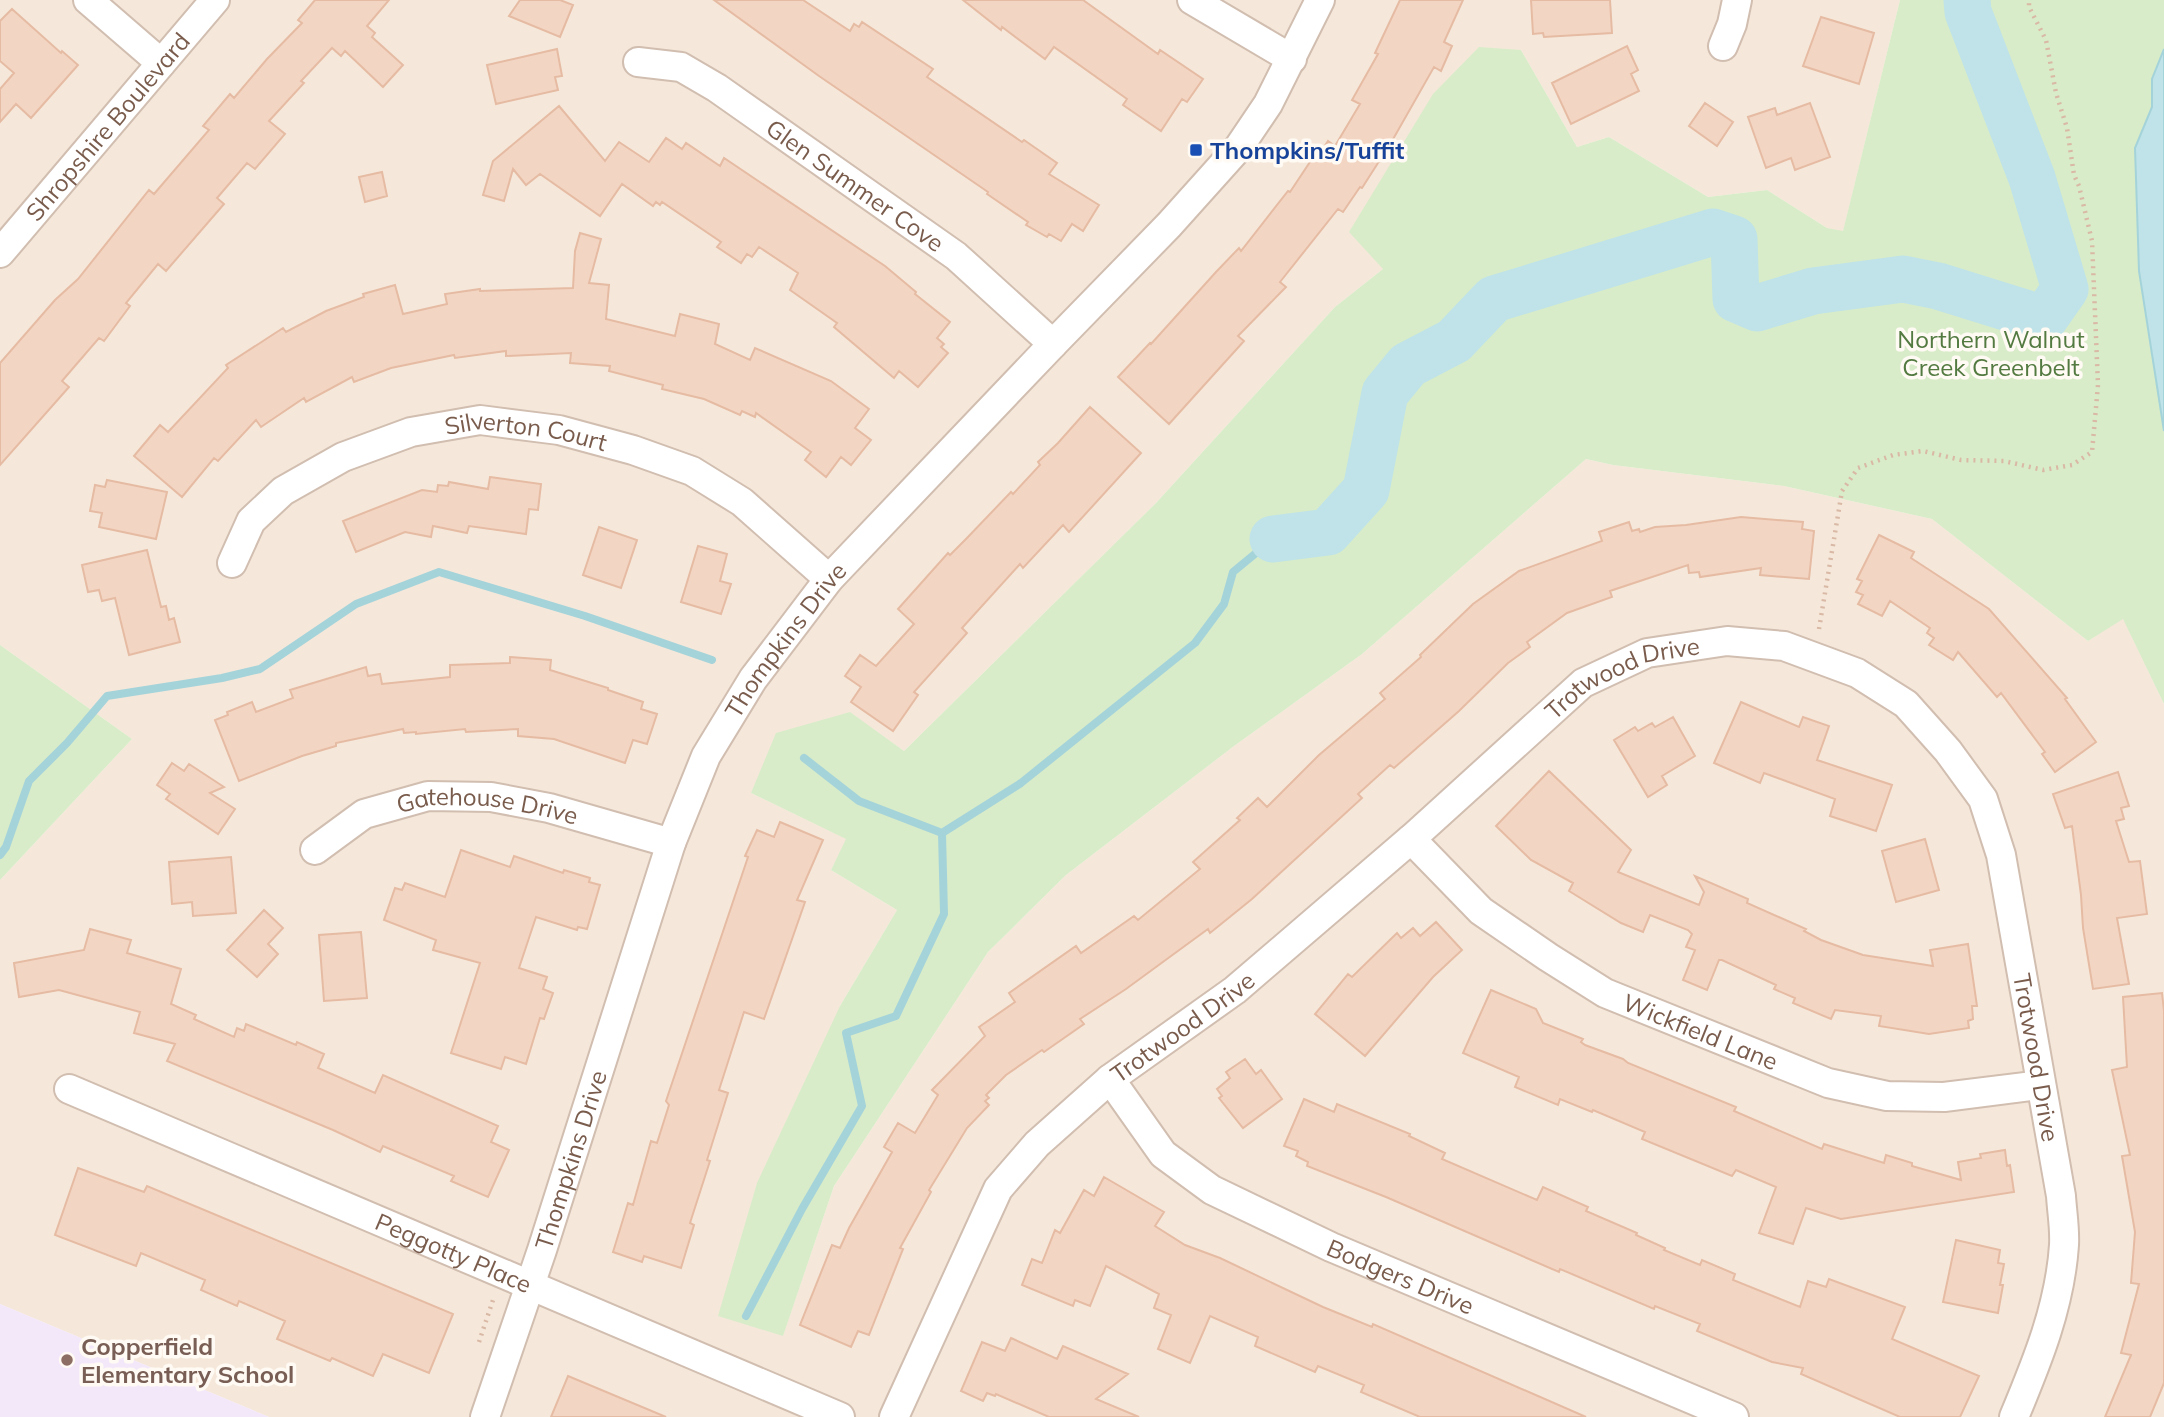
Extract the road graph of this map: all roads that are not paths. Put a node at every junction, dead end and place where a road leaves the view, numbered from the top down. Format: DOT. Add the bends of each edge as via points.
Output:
graph roads {
  1 [pos="88,0"];
  2 [pos="215,0"];
  3 [pos="1192,0"];
  4 [pos="1320,0"];
  5 [pos="1737,0"];
  6 [pos="1723,46"];
  7 [pos="1292,59"];
  8 [pos="638,62"];
  9 [pos="161,63"];
  10 [pos="0,253"];
  11 [pos="1053,344"];
  12 [pos="232,563"];
  13 [pos="829,579"];
  14 [pos="1410,839"];
  15 [pos="671,843"];
  16 [pos="315,850"];
  17 [pos="1110,1079"];
  18 [pos="2040,1084"];
  19 [pos="69,1089"];
  20 [pos="530,1284"];
  21 [pos="485,1417"];
  22 [pos="840,1417"];
  23 [pos="894,1417"];
  24 [pos="1734,1417"];
  25 [pos="2014,1417"];
  1 -- 9 [label="street"];
  2 -- 9 [label="street, Shropshire Boulevard"];
  3 -- 7 [label="street"];
  4 -- 7 [label="street, Thompkins Drive"];
  5 -- 6 [label="street"];
  7 -- 11 [label="street, Thompkins Drive" via="1239,147"];
  8 -- 11 [label="street, Glen Summer Cove" via="681,67 717,88 956,256"];
  9 -- 10 [label="street, Shropshire Boulevard"];
  11 -- 13 [label="street, Thompkins Drive"];
  12 -- 13 [label="street, Silverton Court" via="251,521 284,491 343,457 411,432 480,420 559,430 692,471 742,502"];
  13 -- 15 [label="street, Thompkins Drive" via="753,679 706,756"];
  14 -- 17 [label="street, Trotwood Drive" via="1235,990"];
  14 -- 18 [label="street, Wickfield Lane" via="1481,911 1605,993 1828,1083 1887,1096 1944,1097"];
  14 -- 18 [label="street, Trotwood Drive" via="1583,684 1647,653 1727,641 1784,646 1857,673 1906,704 1983,799 2001,855"];
  15 -- 16 [label="street, Gatehouse Drive" via="549,808 491,797 428,796 364,814"];
  15 -- 20 [label="street, Thompkins Drive"];
  17 -- 23 [label="street, Trotwood Drive" via="1037,1144 998,1189"];
  17 -- 24 [label="street, Bodgers Drive" via="1163,1154 1212,1190 1331,1247"];
  18 -- 25 [label="street, Trotwood Drive" via="2061,1196 2064,1243 2060,1283 2043,1346"];
  19 -- 20 [label="street, Peggotty Place"];
  20 -- 21 [label="street, Thompkins Drive"];
  20 -- 22 [label="street, Peggotty Place"];
}
